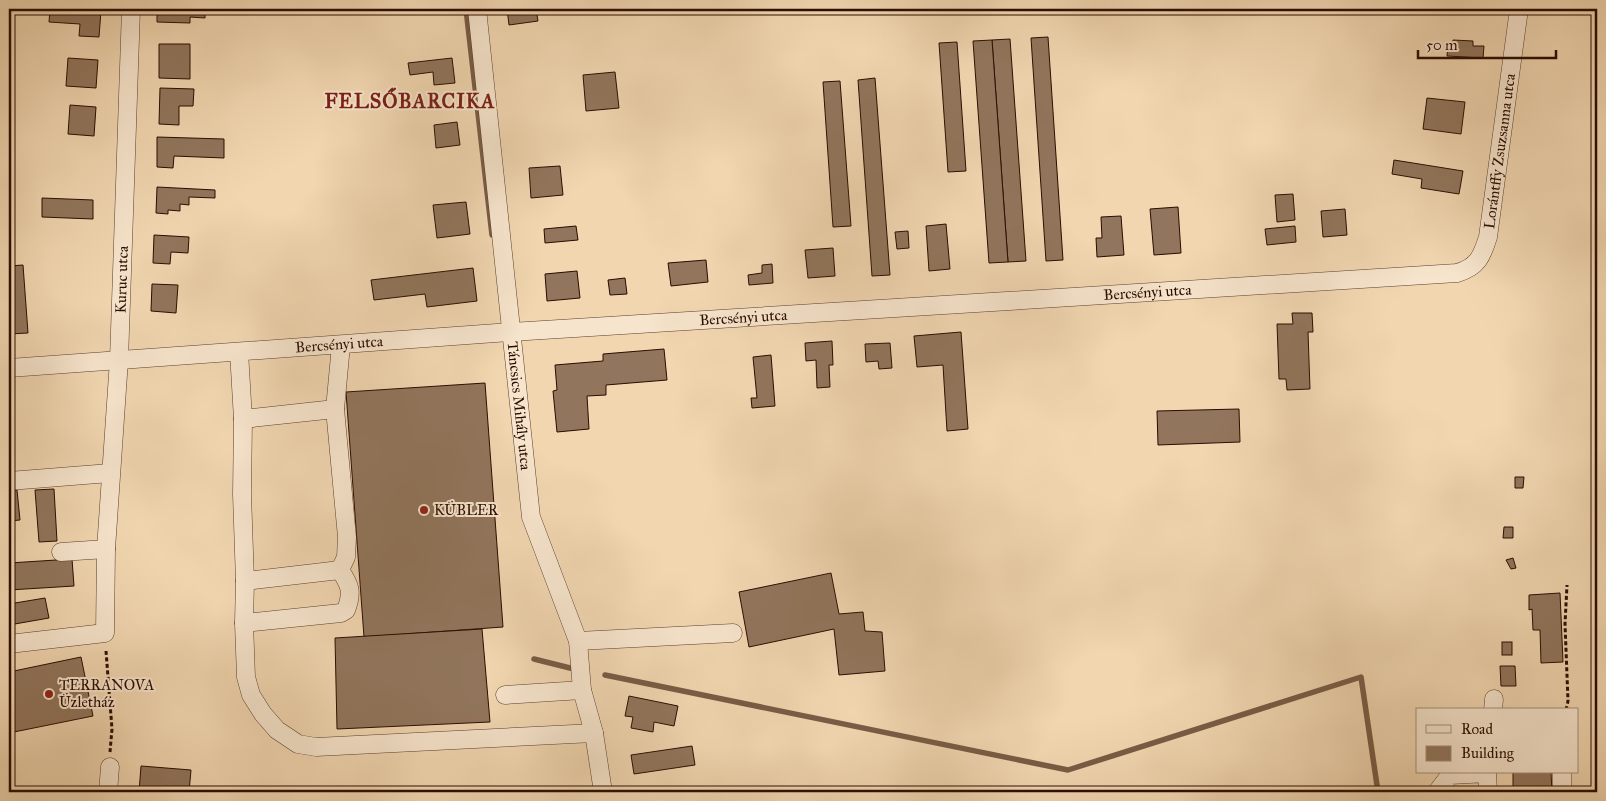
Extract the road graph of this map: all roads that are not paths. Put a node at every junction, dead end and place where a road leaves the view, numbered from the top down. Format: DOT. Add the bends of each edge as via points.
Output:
graph roads {
  1 [pos="131,9"];
  2 [pos="477,9"];
  3 [pos="1520,9"];
  4 [pos="1476,264"];
  5 [pos="510,332"];
  6 [pos="341,345"];
  7 [pos="239,352"];
  8 [pos="119,360"];
  9 [pos="9,368"];
  10 [pos="335,409"];
  11 [pos="243,419"];
  12 [pos="110,473"];
  13 [pos="9,481"];
  14 [pos="106,549"];
  15 [pos="61,552"];
  16 [pos="340,570"];
  17 [pos="245,581"];
  18 [pos="244,623"];
  19 [pos="732,633"];
  20 [pos="578,641"];
  21 [pos="9,644"];
  22 [pos="582,690"];
  23 [pos="505,695"];
  24 [pos="594,733"];
  25 [pos="110,767"];
  26 [pos="1468,774"];
  27 [pos="1487,774"];
  28 [pos="1562,774"];
  29 [pos="108,792"];
  30 [pos="603,792"];
  31 [pos="1437,792"];
  32 [pos="1488,792"];
  33 [pos="1562,792"];
  1 -- 8 [label="street, Kuruc utca"];
  2 -- 5 [label="street, Táncsics Mihály utca"];
  3 -- 4 [label="street, Lorántffy Zsuzsanna utca" via="1492,214 1484,250"];
  4 -- 5 [label="street, Bercsényi utca" via="1457,273"];
  5 -- 6 [label="street, Bercsényi utca"];
  5 -- 20 [label="street, Táncsics Mihály utca" via="531,518"];
  6 -- 7 [label="street, Bercsényi utca"];
  6 -- 10 [label="street"];
  7 -- 8 [label="street, Bercsényi utca"];
  7 -- 11 [label="street"];
  8 -- 9 [label="street, Bercsényi utca"];
  8 -- 12 [label="street, Kuruc utca"];
  10 -- 11 [label="street"];
  10 -- 16 [label="street" via="347,537 346,557"];
  11 -- 17 [label="street"];
  12 -- 13 [label="street"];
  12 -- 14 [label="street, Kuruc utca"];
  14 -- 15 [label="street"];
  14 -- 21 [label="street, Kuruc utca" via="105,633"];
  16 -- 17 [label="street"];
  16 -- 18 [label="street" via="350,584 350,600 341,613"];
  17 -- 18 [label="street"];
  18 -- 24 [label="street" via="246,677 251,696 277,730 298,744 316,747"];
  19 -- 20 [label="street"];
  20 -- 22 [label="street, Táncsics Mihály utca"];
  22 -- 23 [label="street"];
  22 -- 24 [label="street, Táncsics Mihály utca"];
  24 -- 30 [label="street, Táncsics Mihály utca"];
  25 -- 29 [label="street"];
  26 -- 31 [label="street" via="1450,775"];
  27 -- 32 [label="street"];
  28 -- 33 [label="street"];
}
